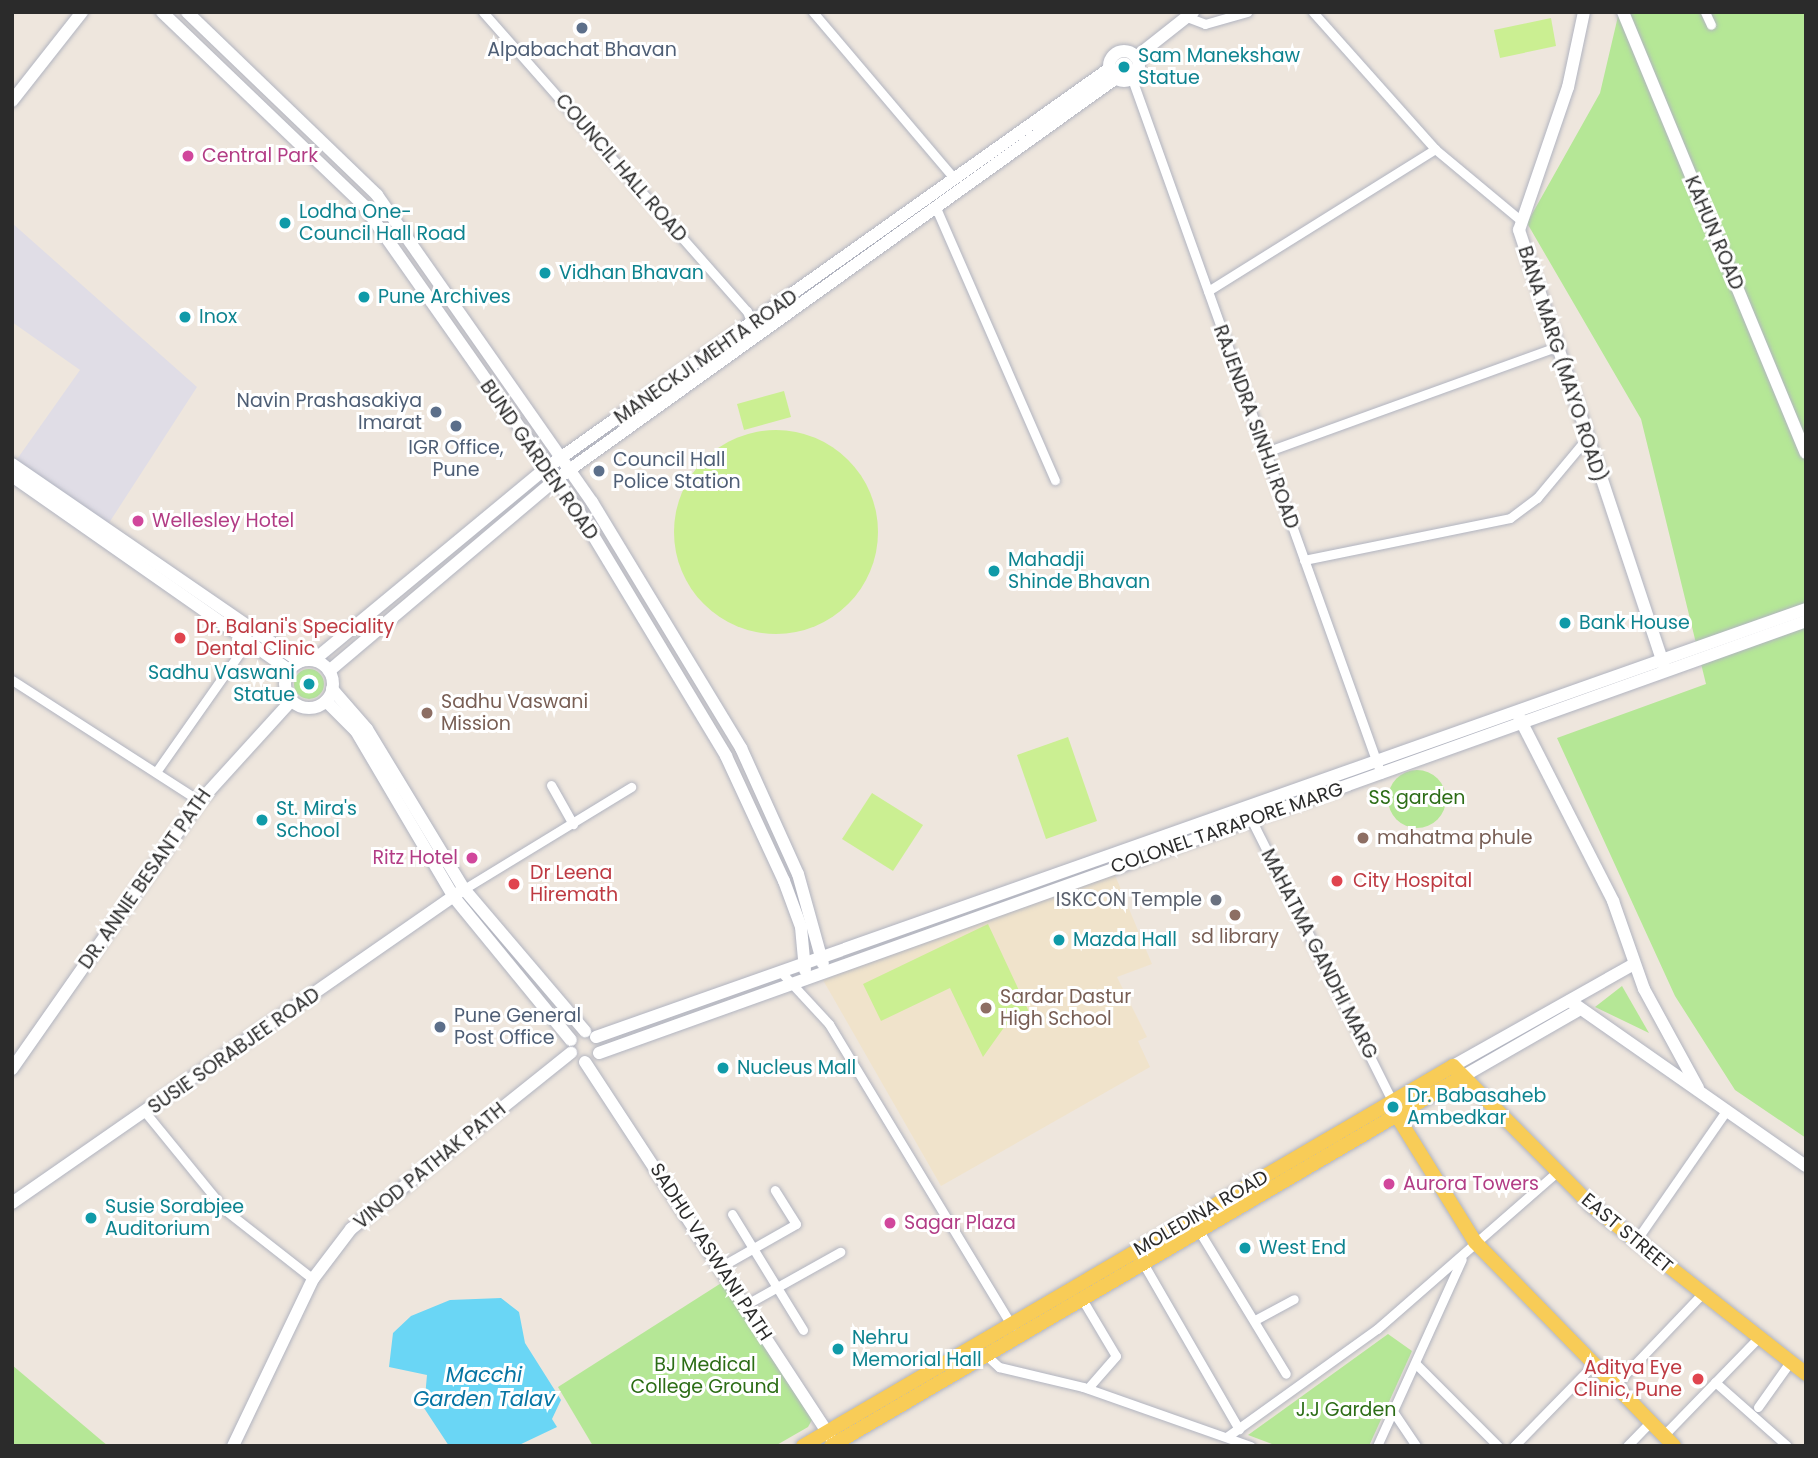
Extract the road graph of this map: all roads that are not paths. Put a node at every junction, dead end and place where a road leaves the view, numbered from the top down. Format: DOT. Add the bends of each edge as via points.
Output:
graph roads {
  1 [pos="82,12"];
  2 [pos="162,12"];
  3 [pos="187,12"];
  4 [pos="483,12"];
  5 [pos="813,12"];
  6 [pos="1247,12"];
  7 [pos="1313,12"];
  8 [pos="1584,12"];
  9 [pos="1623,12"];
  10 [pos="1705,12"];
  11 [pos="1190,15"];
  12 [pos="1711,25"];
  13 [pos="1136,57"];
  14 [pos="1113,73"];
  15 [pos="1132,79"];
  16 [pos="12,101"];
  17 [pos="1435,149"];
  18 [pos="954,178"];
  19 [pos="936,208"];
  20 [pos="1519,219"];
  21 [pos="1208,291"];
  22 [pos="759,328"];
  23 [pos="1556,347"];
  24 [pos="1587,439"];
  25 [pos="1266,452"];
  26 [pos="1806,453"];
  27 [pos="559,459"];
  28 [pos="12,464"];
  29 [pos="545,469"];
  30 [pos="569,471"];
  31 [pos="12,476"];
  32 [pos="1055,480"];
  33 [pos="554,481"];
  34 [pos="1304,560"];
  35 [pos="1806,609"];
  36 [pos="1806,621"];
  37 [pos="248,642"];
  38 [pos="314,660"];
  39 [pos="1661,661"];
  40 [pos="300,662"];
  41 [pos="289,670"];
  42 [pos="329,671"];
  43 [pos="1666,674"];
  44 [pos="12,680"];
  45 [pos="332,689"];
  46 [pos="291,701"];
  47 [pos="326,701"];
  48 [pos="1516,712"];
  49 [pos="1522,724"];
  50 [pos="1376,761"];
  51 [pos="156,772"];
  52 [pos="1381,774"];
  53 [pos="551,785"];
  54 [pos="631,787"];
  55 [pos="200,800"];
  56 [pos="1245,807"];
  57 [pos="1251,819"];
  58 [pos="573,824"];
  59 [pos="458,892"];
  60 [pos="1627,952"];
  61 [pos="823,956"];
  62 [pos="805,963"];
  63 [pos="1632,965"];
  64 [pos="824,970"];
  65 [pos="782,973"];
  66 [pos="806,978"];
  67 [pos="1606,978"];
  68 [pos="793,983"];
  69 [pos="1574,1006"];
  70 [pos="591,1034"];
  71 [pos="1669,1035"];
  72 [pos="571,1046"];
  73 [pos="1648,1054"];
  74 [pos="592,1058"];
  75 [pos="12,1069"];
  76 [pos="1457,1072"];
  77 [pos="1698,1088"];
  78 [pos="1392,1101"];
  79 [pos="1726,1111"];
  80 [pos="145,1112"];
  81 [pos="1397,1116"];
  82 [pos="1806,1166"];
  83 [pos="1558,1171"];
  84 [pos="775,1190"];
  85 [pos="12,1203"];
  86 [pos="732,1214"];
  87 [pos="1199,1231"];
  88 [pos="1475,1242"];
  89 [pos="1634,1242"];
  90 [pos="753,1249"];
  91 [pos="840,1252"];
  92 [pos="1464,1254"];
  93 [pos="1143,1264"];
  94 [pos="725,1265"];
  95 [pos="313,1279"];
  96 [pos="777,1288"];
  97 [pos="1701,1295"];
  98 [pos="1082,1299"];
  99 [pos="1294,1299"];
  100 [pos="750,1303"];
  101 [pos="1255,1320"];
  102 [pos="803,1330"];
  103 [pos="1014,1331"];
  104 [pos="1756,1339"];
  105 [pos="986,1355"];
  106 [pos="1790,1362"];
  107 [pos="1417,1365"];
  108 [pos="1593,1365"];
  109 [pos="1286,1374"];
  110 [pos="1806,1374"];
  111 [pos="1715,1382"];
  112 [pos="1614,1386"];
  113 [pos="1088,1388"];
  114 [pos="1758,1407"];
  115 [pos="1394,1413"];
  116 [pos="1650,1422"];
  117 [pos="1239,1429"];
  118 [pos="1228,1436"];
  119 [pos="833,1438"];
  120 [pos="1668,1441"];
  121 [pos="1494,1445"];
  122 [pos="233,1446"];
  123 [pos="803,1446"];
  124 [pos="1251,1446"];
  125 [pos="1377,1446"];
  126 [pos="1416,1446"];
  127 [pos="1514,1446"];
  128 [pos="1627,1446"];
  129 [pos="1787,1446"];
  1 -- 16 [label="main road"];
  2 -- 29 [label="main road, BUND GARDEN ROAD" via="364,206"];
  3 -- 27 [label="main road, BUND GARDEN ROAD" via="377,195"];
  4 -- 22 [label="street, COUNCIL HALL ROAD"];
  5 -- 18 [label="street"];
  6 -- 11 [label="street" via="1205,24"];
  7 -- 17 [label="street"];
  8 -- 20 [label="main road, BANA MARG (MAYO ROAD)" via="1565,99"];
  9 -- 26 [label="main road, KAHUN ROAD"];
  10 -- 12 [label="street"];
  11 -- 13 [label="main road"];
  13 -- 14 [label="main road" via="1121,52"];
  13 -- 15 [label="main road" via="1139,69"];
  14 -- 15 [label="main road"];
  14 -- 18 [label="main road, MANECKJI MEHTA ROAD"];
  14 -- 19 [label="main road, MANECKJI MEHTA ROAD"];
  15 -- 21 [label="street, RAJENDRA SINHJI ROAD"];
  17 -- 20 [label="street"];
  17 -- 21 [label="street"];
  18 -- 22 [label="main road, MANECKJI MEHTA ROAD"];
  19 -- 22 [label="main road, MANECKJI MEHTA ROAD"];
  19 -- 32 [label="street"];
  20 -- 23 [label="main road, BANA MARG (MAYO ROAD)"];
  21 -- 25 [label="street, RAJENDRA SINHJI ROAD"];
  22 -- 27 [label="main road, MANECKJI MEHTA ROAD"];
  22 -- 30 [label="main road, MANECKJI MEHTA ROAD"];
  23 -- 24 [label="main road, BANA MARG (MAYO ROAD)"];
  23 -- 25 [label="street"];
  24 -- 34 [label="street" via="1537,498 1510,518"];
  24 -- 39 [label="main road, BANA MARG (MAYO ROAD)"];
  25 -- 34 [label="street, RAJENDRA SINHJI ROAD"];
  27 -- 29 [label="main road, MANECKJI MEHTA ROAD"];
  27 -- 30 [label="main road, BUND GARDEN ROAD"];
  28 -- 40 [label="main road"];
  29 -- 33 [label="main road, BUND GARDEN ROAD"];
  29 -- 38 [label="main road, MANECKJI MEHTA ROAD"];
  30 -- 33 [label="main road, MANECKJI MEHTA ROAD"];
  30 -- 61 [label="main road, BUND GARDEN ROAD" via="741,748 798,874"];
  31 -- 37 [label="main road"];
  33 -- 42 [label="main road, MANECKJI MEHTA ROAD"];
  33 -- 62 [label="main road, BUND GARDEN ROAD" via="726,756 784,881"];
  34 -- 50 [label="street, RAJENDRA SINHJI ROAD"];
  35 -- 39 [label="main road, COLONEL TARAPORE MARG"];
  36 -- 43 [label="main road, COLONEL TARAPORE MARG"];
  37 -- 41 [label="main road"];
  37 -- 51 [label="street"];
  38 -- 40 [label="main road"];
  38 -- 42 [label="main road"];
  39 -- 43 [label="main road, BANA MARG (MAYO ROAD)"];
  39 -- 48 [label="main road, COLONEL TARAPORE MARG"];
  40 -- 41 [label="main road"];
  41 -- 46 [label="main road" via="285,688"];
  42 -- 45 [label="main road"];
  43 -- 49 [label="main road, COLONEL TARAPORE MARG"];
  44 -- 51 [label="street"];
  45 -- 47 [label="main road"];
  45 -- 59 [label="main road" via="367,729"];
  46 -- 47 [label="main road" via="308,708"];
  46 -- 55 [label="main road, DR. ANNIE BESANT PATH"];
  47 -- 59 [label="main road" via="356,732"];
  48 -- 49 [label="main road"];
  48 -- 50 [label="main road, COLONEL TARAPORE MARG"];
  49 -- 52 [label="main road, COLONEL TARAPORE MARG"];
  49 -- 60 [label="main road" via="1613,901"];
  50 -- 52 [label="street, RAJENDRA SINHJI ROAD"];
  50 -- 56 [label="main road, COLONEL TARAPORE MARG"];
  51 -- 55 [label="street"];
  52 -- 57 [label="main road, COLONEL TARAPORE MARG"];
  53 -- 58 [label="street"];
  54 -- 58 [label="street"];
  55 -- 75 [label="main road, DR. ANNIE BESANT PATH"];
  56 -- 57 [label="street, MAHATMA GANDHI MARG"];
  56 -- 61 [label="main road, COLONEL TARAPORE MARG"];
  57 -- 64 [label="main road, COLONEL TARAPORE MARG"];
  57 -- 78 [label="street, MAHATMA GANDHI MARG"];
  58 -- 59 [label="street"];
  59 -- 70 [label="main road"];
  59 -- 72 [label="main road"];
  59 -- 80 [label="main road, SUSIE SORABJEE ROAD"];
  60 -- 63 [label="main road"];
  60 -- 67 [label="main road"];
  61 -- 62 [label="main road"];
  61 -- 64 [label="main road, BUND GARDEN ROAD"];
  62 -- 65 [label="main road"];
  62 -- 66 [label="main road, BUND GARDEN ROAD"];
  63 -- 67 [label="main road"];
  63 -- 71 [label="main road"];
  64 -- 66 [label="main road, COLONEL TARAPORE MARG"];
  65 -- 68 [label="street"];
  65 -- 70 [label="main road"];
  66 -- 68 [label="main road"];
  67 -- 69 [label="main road"];
  68 -- 74 [label="main road"];
  68 -- 103 [label="street" via="829,1024"];
  69 -- 73 [label="main road"];
  69 -- 76 [label="main road"];
  70 -- 72 [label="main road, VINOD PATHAK PATH"];
  70 -- 74 [label="main road"];
  71 -- 73 [label="main road"];
  71 -- 77 [label="main road"];
  72 -- 74 [label="main road"];
  72 -- 95 [label="main road, VINOD PATHAK PATH" via="380,1204"];
  73 -- 77 [label="main road"];
  74 -- 94 [label="main road, SADHU VASWANI PATH"];
  76 -- 78 [label="main road, MOLEDINA ROAD"];
  76 -- 81 [label="main road, MOLEDINA ROAD"];
  76 -- 83 [label="main road, EAST STREET"];
  77 -- 79 [label="main road"];
  78 -- 103 [label="main road, MOLEDINA ROAD"];
  79 -- 82 [label="main road"];
  79 -- 89 [label="street"];
  80 -- 85 [label="main road, SUSIE SORABJEE ROAD"];
  80 -- 95 [label="street" via="225,1210"];
  81 -- 87 [label="main road, MOLEDINA ROAD"];
  81 -- 88 [label="main road"];
  83 -- 88 [label="street"];
  83 -- 89 [label="main road, EAST STREET"];
  84 -- 90 [label="street" via="796,1224"];
  86 -- 90 [label="street"];
  87 -- 93 [label="main road, MOLEDINA ROAD"];
  87 -- 101 [label="street"];
  88 -- 92 [label="street"];
  88 -- 108 [label="main road"];
  89 -- 97 [label="main road, EAST STREET"];
  90 -- 94 [label="street"];
  90 -- 96 [label="street"];
  91 -- 96 [label="street"];
  92 -- 107 [label="street"];
  92 -- 117 [label="street" via="1287,1399"];
  93 -- 98 [label="main road, MOLEDINA ROAD"];
  93 -- 117 [label="street"];
  94 -- 100 [label="main road, SADHU VASWANI PATH"];
  95 -- 122 [label="main road, VINOD PATHAK PATH"];
  96 -- 100 [label="street"];
  96 -- 102 [label="street"];
  97 -- 104 [label="main road, EAST STREET"];
  97 -- 112 [label="street"];
  98 -- 103 [label="main road, MOLEDINA ROAD"];
  98 -- 113 [label="street" via="1116,1356"];
  99 -- 101 [label="street"];
  100 -- 119 [label="main road, SADHU VASWANI PATH"];
  101 -- 109 [label="street"];
  103 -- 105 [label="main road, MOLEDINA ROAD"];
  103 -- 119 [label="main road, MOLEDINA ROAD"];
  104 -- 106 [label="main road, EAST STREET"];
  104 -- 111 [label="street"];
  105 -- 113 [label="street" via="999,1367"];
  105 -- 119 [label="main road, MOLEDINA ROAD"];
  106 -- 110 [label="main road, EAST STREET"];
  106 -- 114 [label="street"];
  107 -- 115 [label="street"];
  107 -- 121 [label="street"];
  108 -- 112 [label="main road"];
  108 -- 127 [label="street"];
  111 -- 120 [label="street"];
  111 -- 129 [label="street"];
  112 -- 116 [label="main road"];
  113 -- 118 [label="street"];
  115 -- 125 [label="street"];
  115 -- 126 [label="street"];
  116 -- 120 [label="main road"];
  116 -- 128 [label="street"];
  117 -- 118 [label="street"];
  118 -- 124 [label="street"];
  119 -- 123 [label="main road"];
}
